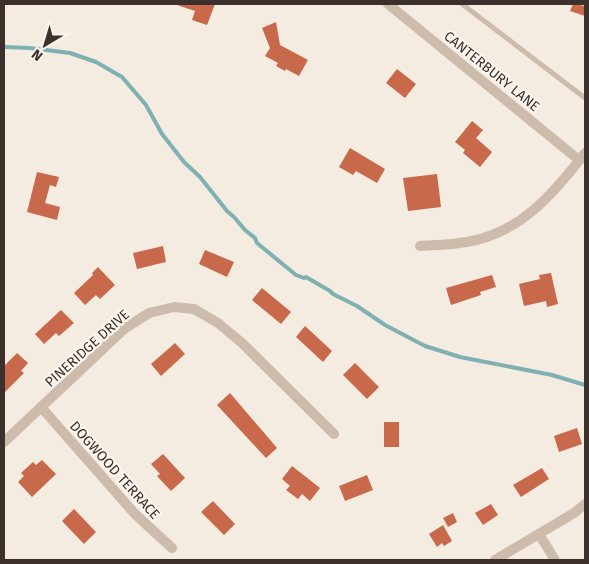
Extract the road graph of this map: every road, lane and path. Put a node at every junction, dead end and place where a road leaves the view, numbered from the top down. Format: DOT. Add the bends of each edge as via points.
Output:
graph roads {
  1 [pos="388,4"];
  2 [pos="462,4"];
  3 [pos="585,98"];
  4 [pos="582,156"];
  5 [pos="420,246"];
  6 [pos="40,408"];
  7 [pos="334,434"];
  8 [pos="4,442"];
  9 [pos="585,504"];
  10 [pos="539,534"];
  11 [pos="172,548"];
  12 [pos="495,560"];
  13 [pos="555,560"];
  1 -- 4 [label="street, CANTERBURY LANE"];
  2 -- 3 [label="lane"];
  4 -- 5 [label="street" via="546,200 510,227 466,242"];
  6 -- 7 [label="street, PINERIDGE DRIVE" via="136,320 162,309 186,308 205,314 236,338"];
  6 -- 8 [label="street, PINERIDGE DRIVE"];
  6 -- 11 [label="street, DOGWOOD TERRACE" via="134,514"];
  9 -- 10 [label="street"];
  10 -- 12 [label="street"];
  10 -- 13 [label="street"];
}
